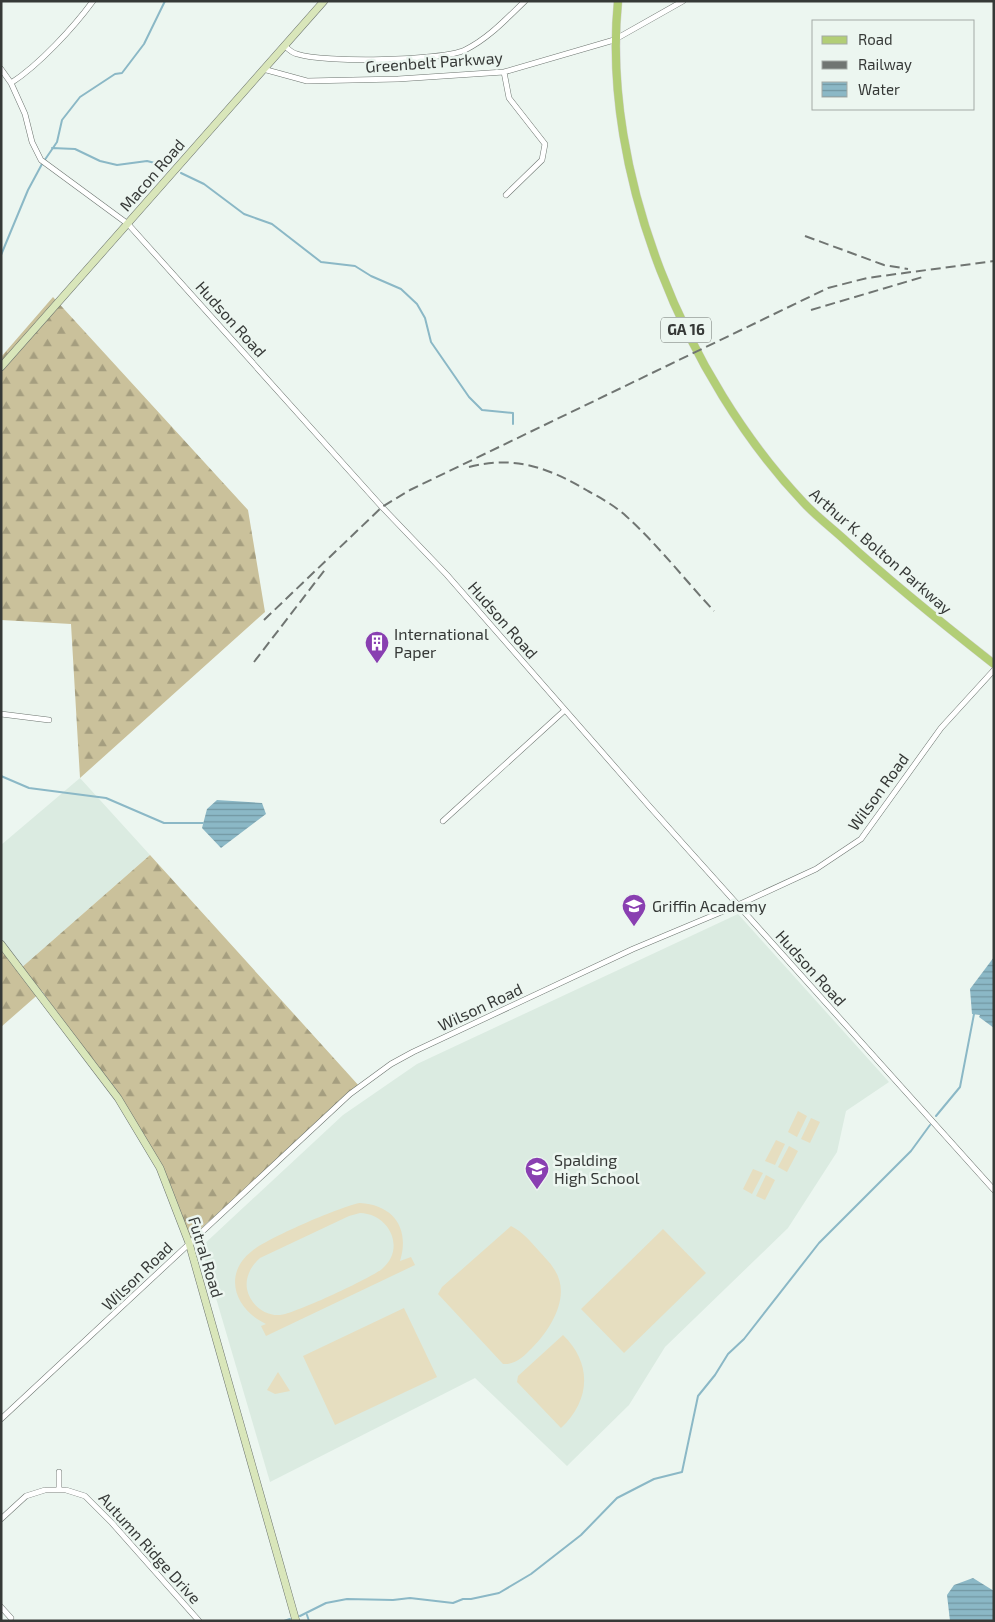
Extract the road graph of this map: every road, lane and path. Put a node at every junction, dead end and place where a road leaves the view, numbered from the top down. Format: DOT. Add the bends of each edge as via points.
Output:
graph roads {
  1 [pos="93,1"];
  2 [pos="324,1"];
  3 [pos="525,1"];
  4 [pos="618,1"];
  5 [pos="683,1"];
  6 [pos="614,40"];
  7 [pos="285,46"];
  8 [pos="1,69"];
  9 [pos="263,69"];
  10 [pos="504,72"];
  11 [pos="12,83"];
  12 [pos="506,195"];
  13 [pos="128,224"];
  14 [pos="1,367"];
  15 [pos="994,664"];
  16 [pos="994,670"];
  17 [pos="565,710"];
  18 [pos="1,714"];
  19 [pos="49,720"];
  20 [pos="443,821"];
  21 [pos="738,905"];
  22 [pos="1,944"];
  23 [pos="994,1190"];
  24 [pos="189,1243"];
  25 [pos="1,1419"];
  26 [pos="59,1472"];
  27 [pos="59,1490"];
  28 [pos="1,1518"];
  29 [pos="1,1607"];
  30 [pos="11,1618"];
  31 [pos="199,1621"];
  32 [pos="296,1621"];
  1 -- 11 [label="street" via="68,31"];
  2 -- 7 [label="street, Macon Road"];
  3 -- 7 [label="street, Greenbelt Parkway" via="485,39 463,51 411,58 331,60 295,54"];
  4 -- 6 [label="main road, Arthur K. Bolton Parkway / GA 16"];
  5 -- 6 [label="street, Greenbelt Parkway"];
  6 -- 10 [label="street, Greenbelt Parkway"];
  6 -- 15 [label="main road, Arthur K. Bolton Parkway / GA 16" via="619,106 638,203 663,279 700,358 744,429 804,503 891,583"];
  7 -- 9 [label="street, Macon Road"];
  8 -- 11 [label="street, Hudson Road"];
  9 -- 10 [label="street, Greenbelt Parkway" via="307,81"];
  9 -- 13 [label="street, Macon Road"];
  10 -- 12 [label="street" via="509,98 545,144 542,160"];
  11 -- 13 [label="street, Hudson Road" via="41,160"];
  13 -- 14 [label="street, Macon Road"];
  13 -- 17 [label="street, Hudson Road" via="447,575"];
  16 -- 21 [label="street, Wilson Road" via="941,728 861,839 816,869"];
  17 -- 20 [label="street"];
  17 -- 21 [label="street, Hudson Road"];
  18 -- 19 [label="street"];
  21 -- 23 [label="street, Hudson Road"];
  21 -- 24 [label="street, Wilson Road" via="633,949 391,1064 350,1094"];
  22 -- 24 [label="street, Futral Road" via="123,1105 160,1168"];
  24 -- 25 [label="street, Wilson Road"];
  24 -- 32 [label="street, Futral Road"];
  26 -- 27 [label="street"];
  27 -- 28 [label="street, Autumn Ridge Drive" via="45,1490 26,1496"];
  27 -- 31 [label="street, Autumn Ridge Drive" via="85,1496 94,1503"];
  29 -- 30 [label="street"];
}
